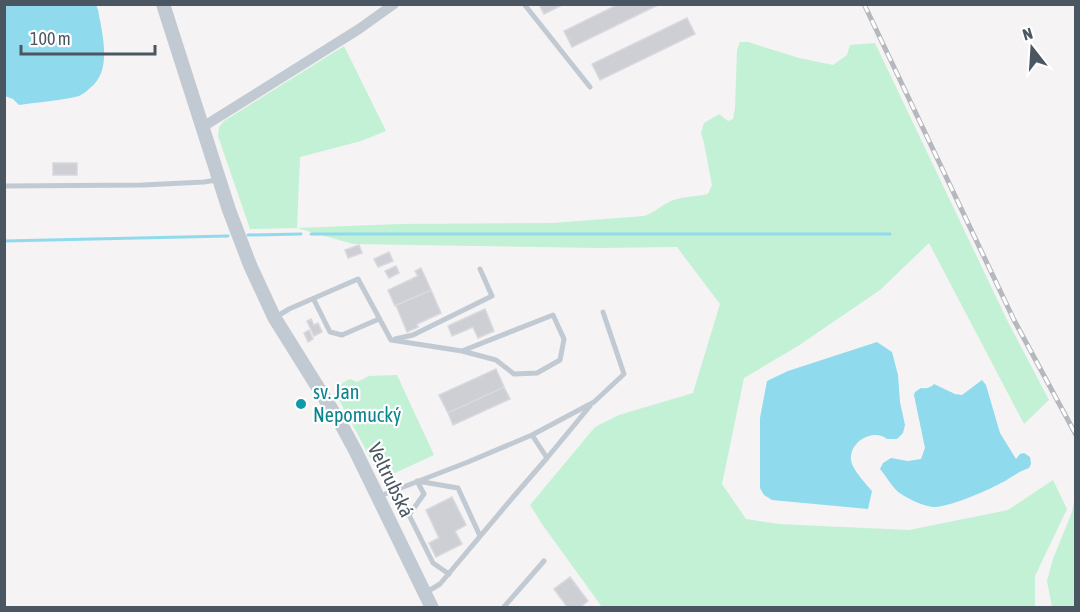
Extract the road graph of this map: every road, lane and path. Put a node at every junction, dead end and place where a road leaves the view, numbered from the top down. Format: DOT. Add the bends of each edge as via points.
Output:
graph roads {
  1 [pos="163,4"];
  2 [pos="394,4"];
  3 [pos="524,4"];
  4 [pos="590,87"];
  5 [pos="201,128"];
  6 [pos="219,179"];
  7 [pos="4,186"];
  8 [pos="480,269"];
  9 [pos="314,300"];
  10 [pos="603,312"];
  11 [pos="274,317"];
  12 [pos="379,319"];
  13 [pos="391,340"];
  14 [pos="462,351"];
  15 [pos="594,402"];
  16 [pos="532,435"];
  17 [pos="547,458"];
  18 [pos="417,481"];
  19 [pos="378,496"];
  20 [pos="480,536"];
  21 [pos="544,561"];
  22 [pos="448,574"];
  23 [pos="425,593"];
  24 [pos="432,608"];
  25 [pos="503,608"];
  1 -- 5 [label="street, Veltrubská"];
  2 -- 5 [label="street"];
  3 -- 4 [label="lane"];
  5 -- 6 [label="street, Veltrubská"];
  6 -- 7 [label="lane" via="143,185"];
  6 -- 11 [label="street, Veltrubská" via="242,247"];
  8 -- 13 [label="lane" via="492,296 413,335"];
  9 -- 11 [label="lane"];
  9 -- 12 [label="lane" via="330,332 342,335"];
  9 -- 12 [label="lane" via="358,279"];
  10 -- 15 [label="lane" via="624,374"];
  11 -- 19 [label="street, Veltrubská" via="342,426"];
  12 -- 13 [label="lane"];
  13 -- 14 [label="lane"];
  14 -- 14 [label="lane" via="553,315 564,339 560,360 537,373 514,374 496,360"];
  15 -- 16 [label="lane"];
  15 -- 17 [label="lane"];
  16 -- 17 [label="lane"];
  16 -- 18 [label="lane"];
  17 -- 20 [label="lane"];
  18 -- 19 [label="lane"];
  18 -- 20 [label="lane" via="458,488"];
  18 -- 22 [label="lane" via="424,494 409,515 433,563"];
  19 -- 23 [label="street, Veltrubská"];
  20 -- 22 [label="lane"];
  21 -- 25 [label="lane"];
  22 -- 23 [label="lane" via="440,585"];
  23 -- 24 [label="street, Veltrubská"];
}
